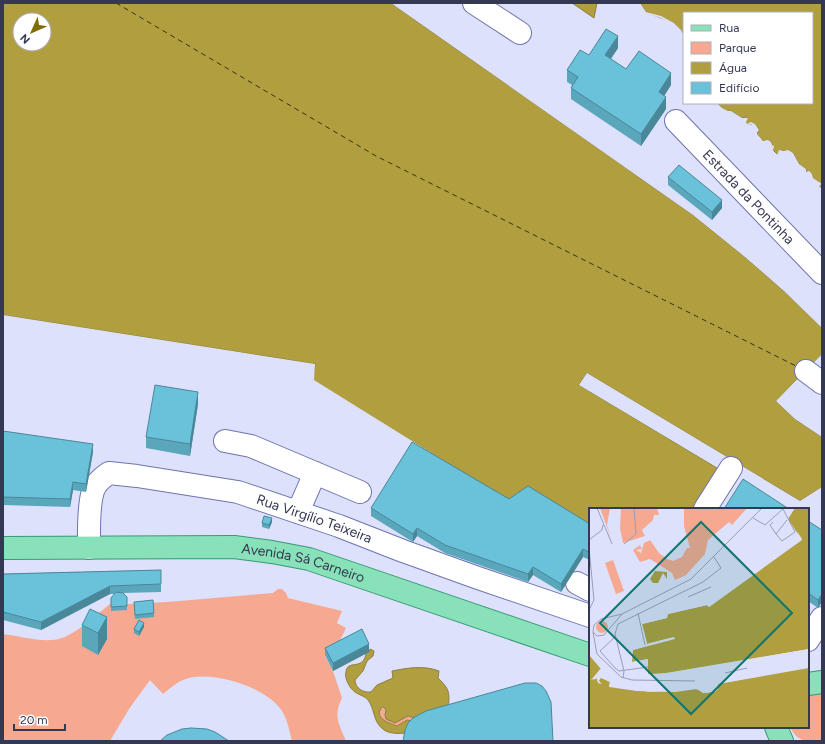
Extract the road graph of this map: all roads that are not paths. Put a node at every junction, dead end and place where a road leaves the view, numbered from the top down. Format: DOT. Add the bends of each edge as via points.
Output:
graph roads {
  1 [pos="474,3"];
  2 [pos="520,33"];
  3 [pos="676,121"];
  4 [pos="822,273"];
  5 [pos="225,441"];
  6 [pos="731,468"];
  7 [pos="315,474"];
  8 [pos="360,492"];
  9 [pos="707,508"];
  10 [pos="298,512"];
  11 [pos="3,548"];
  12 [pos="89,548"];
  13 [pos="589,616"];
  14 [pos="589,655"];
  15 [pos="822,682"];
  16 [pos="809,684"];
  1 -- 2 [label="lane"];
  3 -- 4 [label="lane, Estrada da Pontinha"];
  5 -- 7 [label="lane" via="252,446"];
  6 -- 9 [label="lane"];
  7 -- 8 [label="lane"];
  7 -- 10 [label="lane"];
  10 -- 12 [label="lane, Rua Virgílio Teixeira" via="238,492 110,473 93,491"];
  10 -- 13 [label="lane, Rua Virgílio Teixeira"];
  11 -- 12 [label="main road, Avenida Sá Carneiro"];
  12 -- 14 [label="main road, Avenida Sá Carneiro" via="234,547 309,559"];
  15 -- 16 [label="main road"];
}
